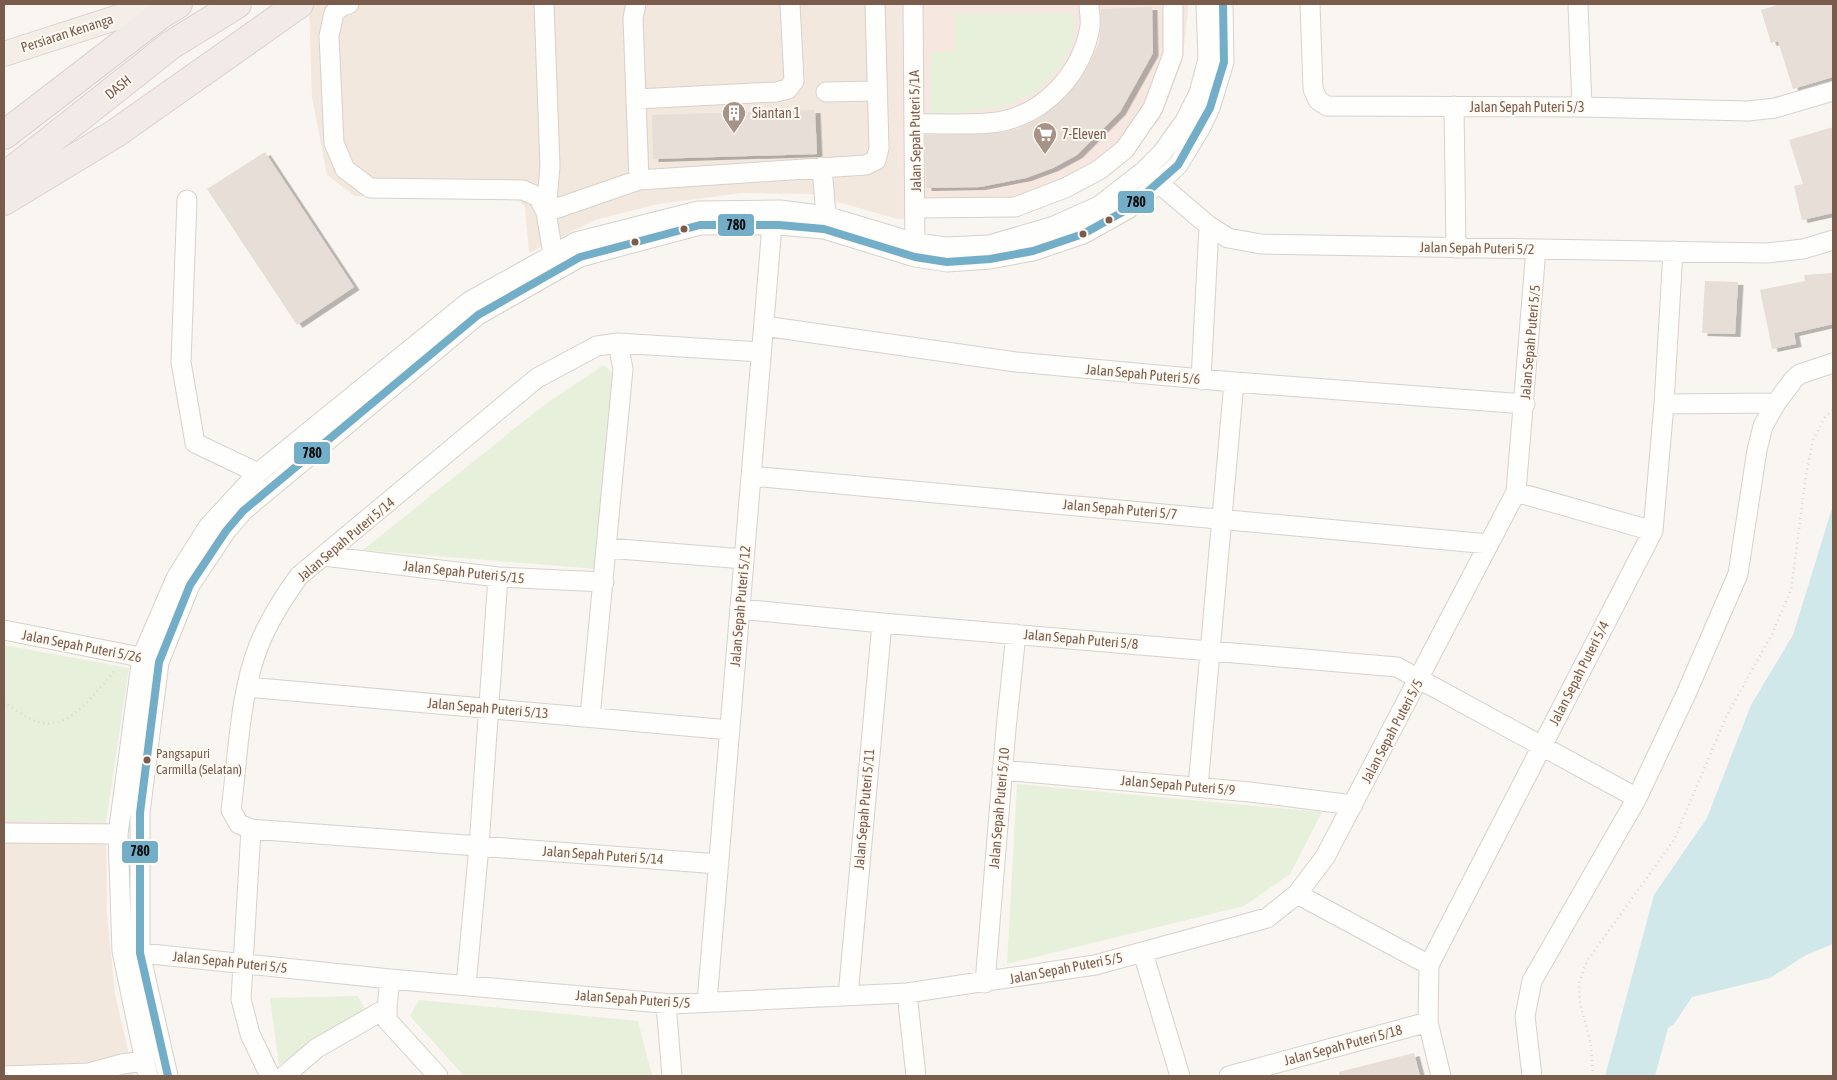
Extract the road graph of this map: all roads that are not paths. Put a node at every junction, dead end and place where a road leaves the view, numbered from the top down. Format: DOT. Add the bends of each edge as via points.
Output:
graph roads {
  1 [pos="160,4"];
  2 [pos="178,4"];
  3 [pos="237,4"];
  4 [pos="299,4"];
  5 [pos="349,4"];
  6 [pos="544,4"];
  7 [pos="636,4"];
  8 [pos="790,4"];
  9 [pos="875,4"];
  10 [pos="914,4"];
  11 [pos="1089,4"];
  12 [pos="1173,4"];
  13 [pos="1206,4"];
  14 [pos="1223,4"];
  15 [pos="1310,4"];
  16 [pos="1578,4"];
  17 [pos="4,54"];
  18 [pos="877,91"];
  19 [pos="1833,91"];
  20 [pos="826,92"];
  21 [pos="637,99"];
  22 [pos="1454,106"];
  23 [pos="1582,106"];
  24 [pos="914,124"];
  25 [pos="4,135"];
  26 [pos="822,167"];
  27 [pos="1144,171"];
  28 [pos="4,177"];
  29 [pos="639,180"];
  30 [pos="1159,183"];
  31 [pos="187,200"];
  32 [pos="4,201"];
  33 [pos="917,208"];
  34 [pos="546,212"];
  35 [pos="826,216"];
  36 [pos="772,218"];
  37 [pos="1209,226"];
  38 [pos="1833,240"];
  39 [pos="1456,248"];
  40 [pos="1536,249"];
  41 [pos="915,250"];
  42 [pos="1673,251"];
  43 [pos="554,262"];
  44 [pos="764,326"];
  45 [pos="618,342"];
  46 [pos="762,352"];
  47 [pos="1833,363"];
  48 [pos="1201,380"];
  49 [pos="1234,382"];
  50 [pos="1776,403"];
  51 [pos="1525,404"];
  52 [pos="1664,404"];
  53 [pos="258,473"];
  54 [pos="751,476"];
  55 [pos="1516,492"];
  56 [pos="1222,519"];
  57 [pos="1653,531"];
  58 [pos="1489,544"];
  59 [pos="607,548"];
  60 [pos="324,556"];
  61 [pos="744,559"];
  62 [pos="498,577"];
  63 [pos="604,582"];
  64 [pos="740,609"];
  65 [pos="882,623"];
  66 [pos="4,630"];
  67 [pos="1016,634"];
  68 [pos="1210,650"];
  69 [pos="143,658"];
  70 [pos="1419,678"];
  71 [pos="247,687"];
  72 [pos="488,708"];
  73 [pos="590,717"];
  74 [pos="730,730"];
  75 [pos="1542,745"];
  76 [pos="1002,770"];
  77 [pos="1198,787"];
  78 [pos="1637,798"];
  79 [pos="1353,805"];
  80 [pos="251,828"];
  81 [pos="4,833"];
  82 [pos="118,834"];
  83 [pos="479,846"];
  84 [pos="719,864"];
  85 [pos="1298,894"];
  86 [pos="131,952"];
  87 [pos="1142,953"];
  88 [pos="242,963"];
  89 [pos="1429,964"];
  90 [pos="390,979"];
  91 [pos="985,983"];
  92 [pos="466,985"];
  93 [pos="907,993"];
  94 [pos="848,996"];
  95 [pos="707,1002"];
  96 [pos="666,1004"];
  97 [pos="387,1008"];
  98 [pos="1428,1022"];
  99 [pos="146,1068"];
  100 [pos="94,1075"];
  101 [pos="5,1076"];
  102 [pos="22,1076"];
  103 [pos="168,1076"];
  104 [pos="270,1076"];
  105 [pos="284,1076"];
  106 [pos="438,1076"];
  107 [pos="672,1076"];
  108 [pos="916,1076"];
  109 [pos="1180,1076"];
  110 [pos="1228,1076"];
  111 [pos="1441,1076"];
  112 [pos="1532,1076"];
  1 -- 17 [label="main road, Persiaran Kenanga"];
  2 -- 25 [label="highway"];
  3 -- 28 [label="highway, DASH" via="171,45"];
  4 -- 32 [label="highway" via="116,133"];
  5 -- 34 [label="street" via="334,13 329,36 334,143 345,169 370,188 523,190 538,197"];
  6 -- 34 [label="street" via="550,166"];
  7 -- 21 [label="street" via="633,18"];
  8 -- 21 [label="street" via="794,81 788,89"];
  9 -- 18 [label="street"];
  10 -- 24 [label="street, Jalan Sepah Puteri 5/1A"];
  11 -- 24 [label="street" via="1090,25 1084,49 1071,76 1053,96 1026,113 998,122"];
  12 -- 33 [label="street" via="1173,54 1153,108 1125,149 1099,170 1065,188 1015,207"];
  13 -- 27 [label="street" via="1208,59 1198,92 1185,121 1162,153"];
  14 -- 30 [label="street" via="1224,62 1210,108 1178,164"];
  15 -- 22 [label="street, Jalan Sepah Puteri 5/3" via="1312,89 1318,100 1328,106"];
  16 -- 23 [label="street"];
  18 -- 20 [label="street"];
  18 -- 26 [label="street" via="879,148 876,160 866,165"];
  19 -- 23 [label="street, Jalan Sepah Puteri 5/3" via="1775,108 1748,111"];
  21 -- 29 [label="street"];
  22 -- 23 [label="street, Jalan Sepah Puteri 5/3"];
  22 -- 39 [label="street"];
  24 -- 33 [label="street, Jalan Sepah Puteri 5/1A"];
  26 -- 29 [label="street"];
  26 -- 35 [label="street"];
  27 -- 30 [label="street, Jalan Sepah Puteri 5/2"];
  27 -- 41 [label="street" via="1104,203 1054,226 989,245"];
  29 -- 34 [label="street"];
  30 -- 37 [label="street, Jalan Sepah Puteri 5/2"];
  30 -- 41 [label="street" via="1128,209 1083,234 1033,251 990,260 947,262"];
  31 -- 53 [label="street" via="181,362 195,443"];
  33 -- 41 [label="street, Jalan Sepah Puteri 5/1A"];
  34 -- 43 [label="street"];
  35 -- 36 [label="street"];
  35 -- 41 [label="street"];
  36 -- 41 [label="street"];
  36 -- 43 [label="street" via="700,225"];
  36 -- 44 [label="street, Jalan Sepah Puteri 5/12"];
  37 -- 39 [label="street, Jalan Sepah Puteri 5/2" via="1228,238 1261,244"];
  37 -- 48 [label="street"];
  38 -- 42 [label="street, Jalan Sepah Puteri 5/2" via="1803,249 1767,253"];
  39 -- 40 [label="street, Jalan Sepah Puteri 5/2"];
  40 -- 42 [label="street, Jalan Sepah Puteri 5/2"];
  40 -- 51 [label="street, Jalan Sepah Puteri 5/5"];
  42 -- 52 [label="street, Jalan Sepah Puteri 5/4"];
  43 -- 53 [label="street" via="470,301"];
  43 -- 69 [label="street" via="478,315 244,511 226,531"];
  44 -- 46 [label="street, Jalan Sepah Puteri 5/12"];
  44 -- 48 [label="street, Jalan Sepah Puteri 5/6" via="1016,362"];
  45 -- 46 [label="street, Jalan Sepah Puteri 5/14"];
  45 -- 59 [label="street" via="623,370"];
  45 -- 60 [label="street, Jalan Sepah Puteri 5/14" via="597,346 537,378"];
  46 -- 54 [label="street, Jalan Sepah Puteri 5/12"];
  47 -- 50 [label="street" via="1800,374"];
  48 -- 49 [label="street, Jalan Sepah Puteri 5/6"];
  49 -- 51 [label="street, Jalan Sepah Puteri 5/6"];
  49 -- 56 [label="street"];
  50 -- 52 [label="street"];
  50 -- 78 [label="street" via="1763,426 1757,450 1738,574"];
  51 -- 55 [label="street, Jalan Sepah Puteri 5/5"];
  52 -- 57 [label="street, Jalan Sepah Puteri 5/4"];
  53 -- 69 [label="street" via="208,527 176,578"];
  54 -- 56 [label="street, Jalan Sepah Puteri 5/7"];
  54 -- 61 [label="street, Jalan Sepah Puteri 5/12"];
  55 -- 57 [label="street"];
  55 -- 58 [label="street, Jalan Sepah Puteri 5/5"];
  56 -- 58 [label="street, Jalan Sepah Puteri 5/7"];
  56 -- 68 [label="street"];
  57 -- 75 [label="street, Jalan Sepah Puteri 5/4"];
  58 -- 70 [label="street, Jalan Sepah Puteri 5/5"];
  59 -- 61 [label="street"];
  59 -- 63 [label="street"];
  60 -- 62 [label="street, Jalan Sepah Puteri 5/15"];
  60 -- 71 [label="street, Jalan Sepah Puteri 5/14" via="299,576 277,609 258,647"];
  61 -- 64 [label="street, Jalan Sepah Puteri 5/12"];
  62 -- 63 [label="street, Jalan Sepah Puteri 5/15"];
  62 -- 72 [label="street"];
  63 -- 73 [label="street"];
  64 -- 65 [label="street, Jalan Sepah Puteri 5/8"];
  64 -- 74 [label="street, Jalan Sepah Puteri 5/12"];
  65 -- 67 [label="street, Jalan Sepah Puteri 5/8"];
  65 -- 94 [label="street, Jalan Sepah Puteri 5/11"];
  66 -- 69 [label="street, Jalan Sepah Puteri 5/26"];
  67 -- 68 [label="street, Jalan Sepah Puteri 5/8"];
  67 -- 76 [label="street, Jalan Sepah Puteri 5/10"];
  68 -- 70 [label="street, Jalan Sepah Puteri 5/8" via="1397,667"];
  68 -- 77 [label="street"];
  69 -- 82 [label="street"];
  69 -- 86 [label="street" via="140,813"];
  70 -- 75 [label="street, Jalan Sepah Puteri 5/8"];
  70 -- 79 [label="street, Jalan Sepah Puteri 5/5"];
  71 -- 72 [label="street, Jalan Sepah Puteri 5/13"];
  71 -- 80 [label="street, Jalan Sepah Puteri 5/14" via="231,810 239,824"];
  72 -- 73 [label="street, Jalan Sepah Puteri 5/13"];
  72 -- 83 [label="street"];
  73 -- 74 [label="street, Jalan Sepah Puteri 5/13"];
  74 -- 84 [label="street, Jalan Sepah Puteri 5/12"];
  75 -- 78 [label="street, Jalan Sepah Puteri 5/8"];
  75 -- 89 [label="street, Jalan Sepah Puteri 5/4"];
  76 -- 77 [label="street, Jalan Sepah Puteri 5/9"];
  76 -- 91 [label="street, Jalan Sepah Puteri 5/10"];
  77 -- 79 [label="street, Jalan Sepah Puteri 5/9"];
  78 -- 112 [label="street" via="1532,981 1525,1016"];
  79 -- 85 [label="street, Jalan Sepah Puteri 5/5" via="1326,857"];
  80 -- 83 [label="street, Jalan Sepah Puteri 5/14"];
  80 -- 88 [label="street"];
  81 -- 82 [label="street"];
  82 -- 86 [label="street"];
  83 -- 84 [label="street, Jalan Sepah Puteri 5/14"];
  83 -- 92 [label="street"];
  84 -- 95 [label="street, Jalan Sepah Puteri 5/12"];
  85 -- 87 [label="street, Jalan Sepah Puteri 5/5" via="1267,918"];
  85 -- 89 [label="street"];
  86 -- 88 [label="street, Jalan Sepah Puteri 5/5"];
  86 -- 99 [label="street"];
  86 -- 103 [label="street"];
  87 -- 91 [label="street, Jalan Sepah Puteri 5/5" via="1095,965"];
  87 -- 109 [label="street"];
  88 -- 90 [label="street, Jalan Sepah Puteri 5/5"];
  88 -- 104 [label="street" via="241,999 250,1034"];
  89 -- 98 [label="street, Jalan Sepah Puteri 5/4"];
  90 -- 92 [label="street, Jalan Sepah Puteri 5/5"];
  90 -- 97 [label="street"];
  91 -- 93 [label="street, Jalan Sepah Puteri 5/5"];
  92 -- 96 [label="street, Jalan Sepah Puteri 5/5"];
  93 -- 94 [label="street, Jalan Sepah Puteri 5/5"];
  93 -- 108 [label="street"];
  94 -- 95 [label="street, Jalan Sepah Puteri 5/5"];
  95 -- 96 [label="street, Jalan Sepah Puteri 5/5"];
  96 -- 107 [label="street"];
  97 -- 105 [label="street" via="317,1048"];
  97 -- 106 [label="street" via="388,1020"];
  98 -- 110 [label="street, Jalan Sepah Puteri 5/18"];
  98 -- 111 [label="street, Jalan Sepah Puteri 5/4"];
  99 -- 100 [label="street" via="122,1064"];
  100 -- 102 [label="street"];
  101 -- 102 [label="street"];
}
